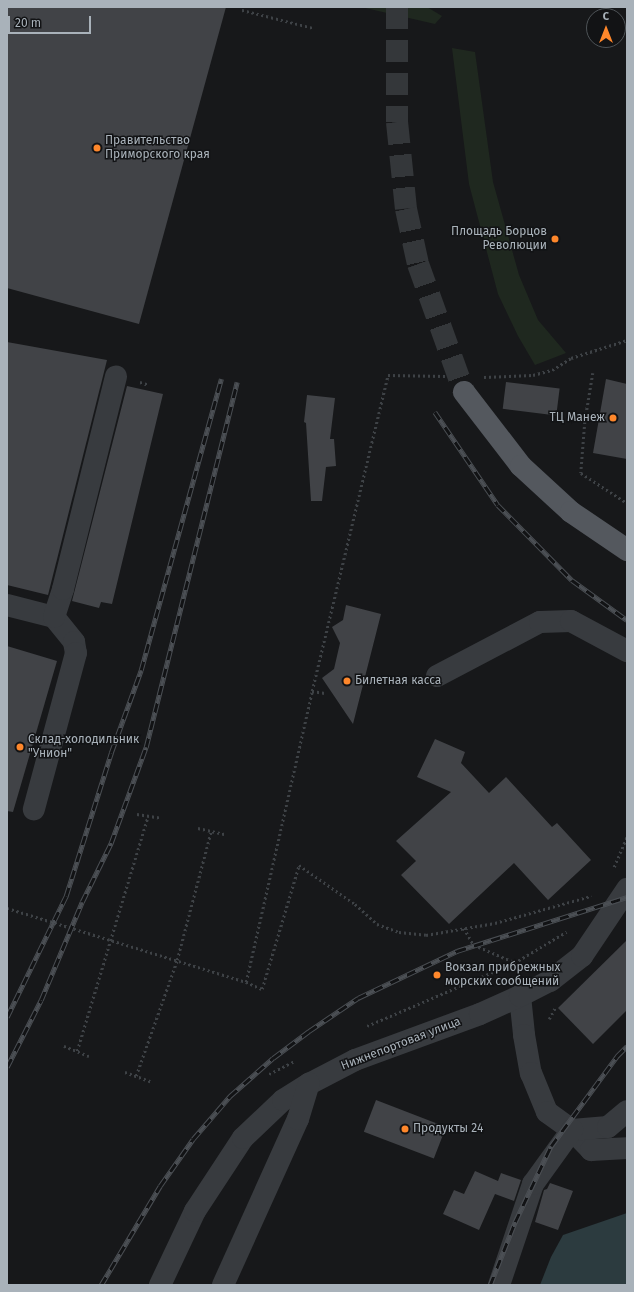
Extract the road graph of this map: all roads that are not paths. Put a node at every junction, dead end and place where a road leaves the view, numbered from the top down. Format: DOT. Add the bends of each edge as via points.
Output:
graph roads {
  1 [pos="116,376"];
  2 [pos="464,392"];
  3 [pos="627,550"];
  4 [pos="7,605"];
  5 [pos="54,617"];
  6 [pos="627,651"];
  7 [pos="437,676"];
  8 [pos="34,809"];
  9 [pos="627,889"];
  10 [pos="520,996"];
  11 [pos="308,1084"];
  12 [pos="627,1111"];
  13 [pos="572,1130"];
  14 [pos="627,1148"];
  15 [pos="160,1285"];
  16 [pos="223,1285"];
  17 [pos="499,1285"];
  1 -- 5 [label="street"];
  2 -- 3 [label="main road" via="521,466 571,512"];
  4 -- 5 [label="street"];
  5 -- 8 [label="street" via="74,642 76,653"];
  6 -- 7 [label="street" via="571,621 540,622"];
  9 -- 10 [label="street, Нижнепортовая улица" via="582,956 550,981"];
  10 -- 11 [label="street, Нижнепортовая улица" via="480,1014 355,1060"];
  10 -- 13 [label="street" via="531,1073 547,1112"];
  11 -- 15 [label="street, Нижнепортовая улица" via="283,1100 243,1138 195,1211"];
  11 -- 16 [label="street" via="298,1118"];
  12 -- 13 [label="street" via="608,1127"];
  13 -- 14 [label="street" via="591,1150"];
  13 -- 17 [label="street" via="533,1184"];
}
